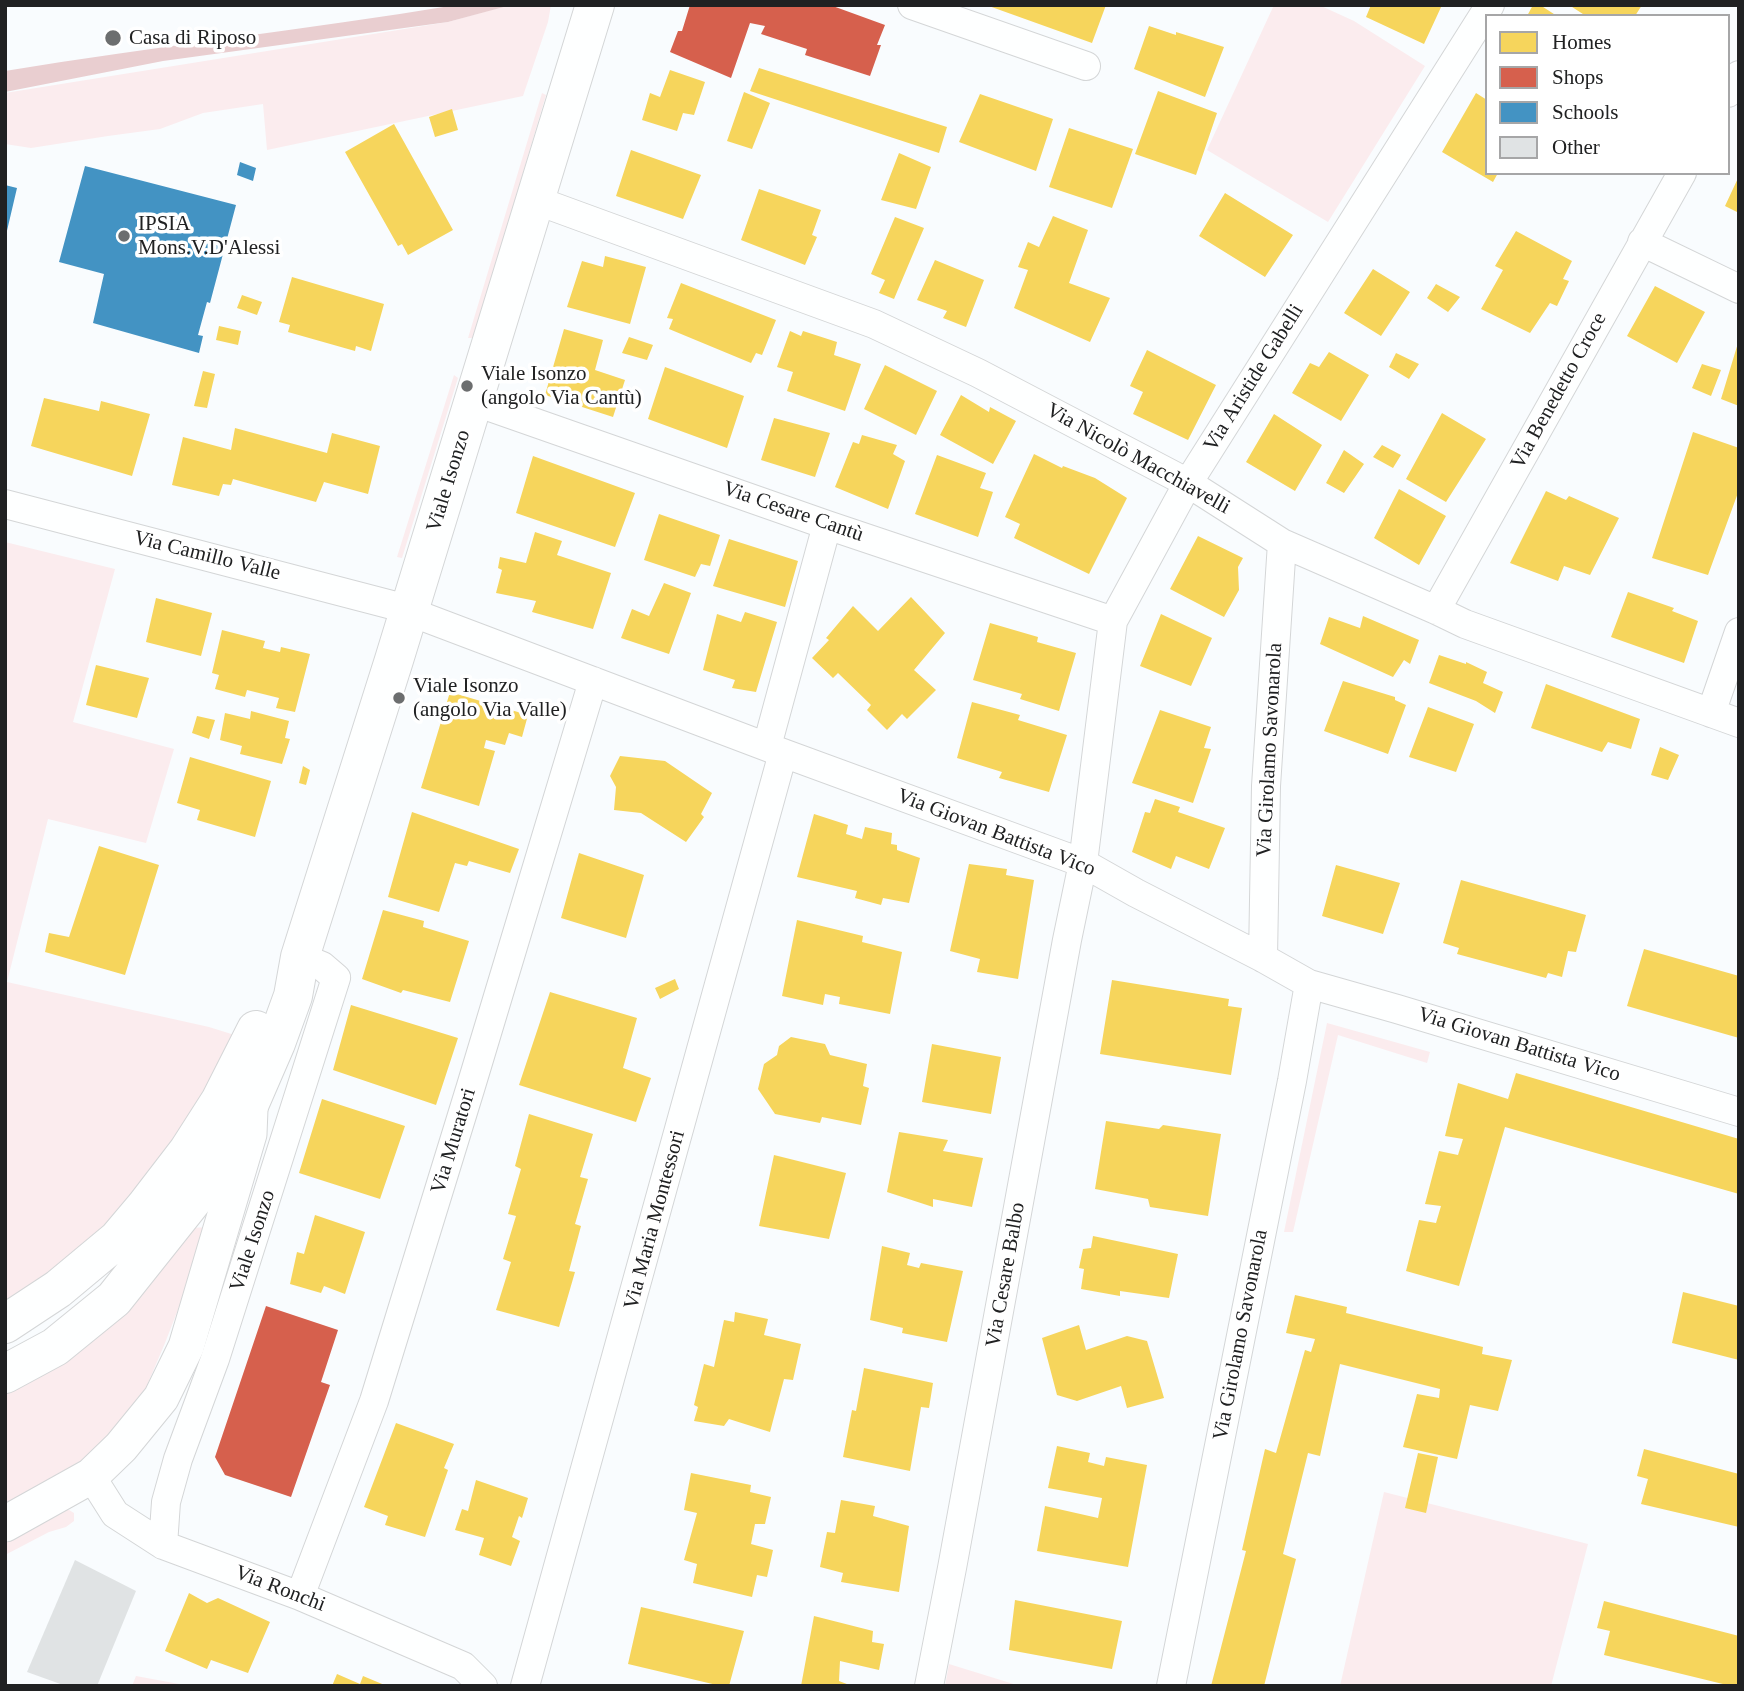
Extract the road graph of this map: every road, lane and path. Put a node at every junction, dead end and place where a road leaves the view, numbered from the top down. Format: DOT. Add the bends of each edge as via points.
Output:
graph roads {
  1 [pos="595,5"];
  2 [pos="912,5"];
  3 [pos="1490,5"];
  4 [pos="1086,66"];
  5 [pos="1681,175"];
  6 [pos="535,200"];
  7 [pos="1642,242"];
  8 [pos="1739,289"];
  9 [pos="473,401"];
  10 [pos="1188,483"];
  11 [pos="5,504"];
  12 [pos="827,524"];
  13 [pos="1282,543"];
  14 [pos="1436,610"];
  15 [pos="408,611"];
  16 [pos="1113,621"];
  17 [pos="1739,632"];
  18 [pos="593,681"];
  19 [pos="1711,713"];
  20 [pos="1739,723"];
  21 [pos="775,750"];
  22 [pos="1083,863"];
  23 [pos="300,957"];
  24 [pos="1263,958"];
  25 [pos="1309,984"];
  26 [pos="250,1103"];
  27 [pos="1739,1112"];
  28 [pos="118,1239"];
  29 [pos="5,1324"];
  30 [pos="5,1343"];
  31 [pos="5,1374"];
  32 [pos="92,1476"];
  33 [pos="5,1524"];
  34 [pos="163,1545"];
  35 [pos="300,1596"];
  36 [pos="483,1686"];
  37 [pos="525,1686"];
  38 [pos="929,1686"];
  39 [pos="1171,1686"];
  1 -- 6 [label="main road, Viale Isonzo"];
  2 -- 4 [label="street"];
  3 -- 10 [label="street, Via Aristide Gabelli"];
  5 -- 7 [label="street, Via Benedetto Croce"];
  6 -- 9 [label="main road, Viale Isonzo"];
  6 -- 10 [label="street, Via Nicolò Macchiavelli" via="874,324"];
  7 -- 8 [label="street"];
  7 -- 14 [label="street, Via Benedetto Croce"];
  9 -- 12 [label="street, Via Cesare Cantù"];
  9 -- 15 [label="main road, Viale Isonzo"];
  10 -- 13 [label="street, Via Nicolò Macchiavelli"];
  10 -- 16 [label="street, Via Aristide Gabelli"];
  11 -- 15 [label="street, Via Camillo Valle"];
  12 -- 16 [label="street, Via Cesare Cantù"];
  12 -- 21 [label="street, Via Maria Montessori"];
  13 -- 14 [label="street, Via Nicolò Macchiavelli"];
  13 -- 24 [label="street, Via Girolamo Savonarola" via="1266,786"];
  14 -- 19 [label="street, Via Nicolò Macchiavelli"];
  15 -- 18 [label="street, Via Giovan Battista Vico"];
  15 -- 23 [label="main road, Viale Isonzo"];
  16 -- 22 [label="street, Via Aristide Gabelli"];
  17 -- 19 [label="street"];
  18 -- 21 [label="street, Via Giovan Battista Vico"];
  18 -- 35 [label="street, Via Muratori" via="374,1401"];
  19 -- 20 [label="street, Via Nicolò Macchiavelli"];
  21 -- 22 [label="street, Via Giovan Battista Vico"];
  21 -- 37 [label="street, Via Maria Montessori"];
  22 -- 24 [label="street, Via Giovan Battista Vico"];
  22 -- 38 [label="street, Via Cesare Balbo"];
  23 -- 26 [label="main road, Viale Isonzo" via="293,996"];
  23 -- 28 [label="main road, Viale Isonzo" via="274,995 220,1101 188,1151"];
  23 -- 34 [label="street, Viale Isonzo" via="336,978 215,1359 178,1459 166,1502"];
  24 -- 25 [label="street, Via Giovan Battista Vico"];
  25 -- 27 [label="street, Via Giovan Battista Vico"];
  25 -- 39 [label="street, Via Girolamo Savonarola"];
  26 -- 31 [label="main road, Viale Isonzo" via="196,1196 114,1299 54,1346"];
  26 -- 32 [label="street, Viale Isonzo" via="249,1134 186,1347 162,1398"];
  28 -- 29 [label="main road, Viale Isonzo" via="58,1289"];
  28 -- 30 [label="street, Viale Isonzo" via="103,1274"];
  32 -- 33 [label="street, Viale Isonzo"];
  32 -- 34 [label="street, Via Ronchi" via="115,1514"];
  34 -- 35 [label="street, Via Ronchi"];
  35 -- 36 [label="street, Via Ronchi" via="463,1666"];
}
